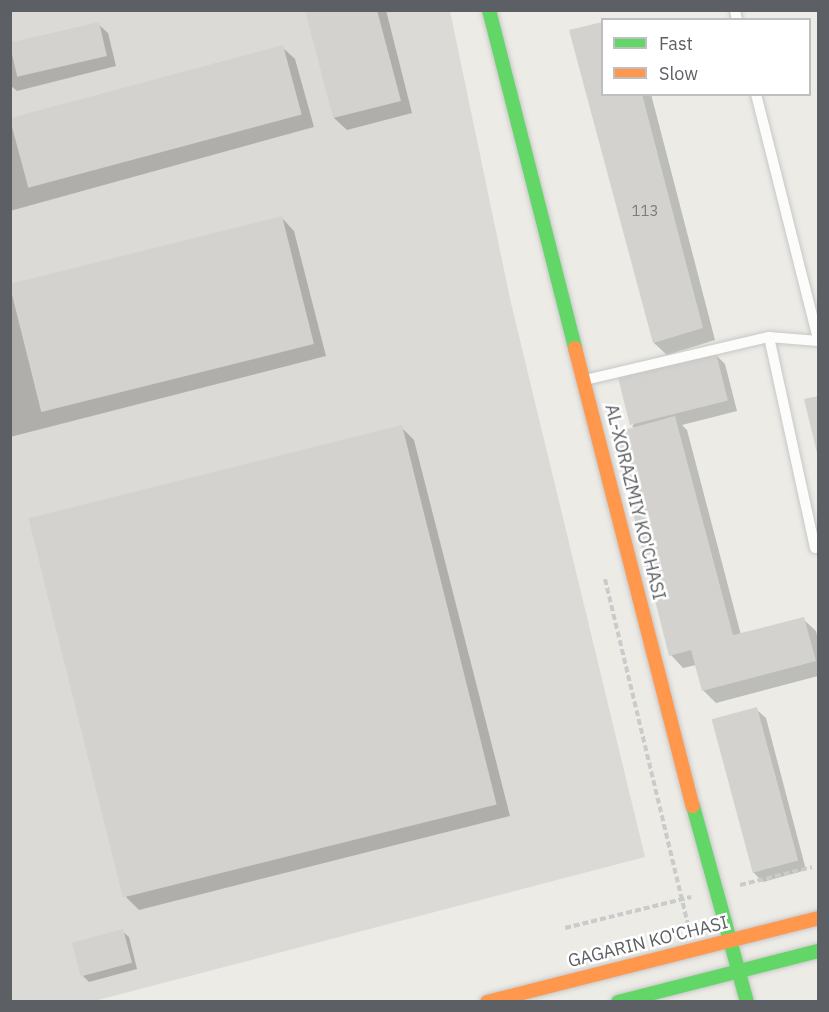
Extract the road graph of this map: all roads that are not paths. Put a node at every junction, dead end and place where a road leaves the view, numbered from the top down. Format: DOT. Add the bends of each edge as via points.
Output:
graph roads {
  1 [pos="489,10"];
  2 [pos="757,96"];
  3 [pos="769,337"];
  4 [pos="819,340"];
  5 [pos="585,380"];
  6 [pos="815,548"];
  7 [pos="819,918"];
  8 [pos="732,939"];
  9 [pos="819,951"];
  10 [pos="740,971"];
  11 [pos="487,1002"];
  12 [pos="618,1002"];
  13 [pos="747,1002"];
  1 -- 5 [label="street, AL-XORAZMIY KO'CHASI"];
  2 -- 4 [label="lane"];
  3 -- 4 [label="lane"];
  3 -- 5 [label="lane"];
  3 -- 6 [label="lane"];
  5 -- 8 [label="street, AL-XORAZMIY KO'CHASI" via="689,793"];
  7 -- 8 [label="street, GAGARIN KO'CHASI"];
  8 -- 10 [label="street, AL-XORAZMIY KO'CHASI"];
  8 -- 11 [label="street, GAGARIN KO'CHASI"];
  9 -- 10 [label="street"];
  10 -- 12 [label="street"];
  10 -- 13 [label="street, AL-XORAZMIY KO'CHASI"];
}
